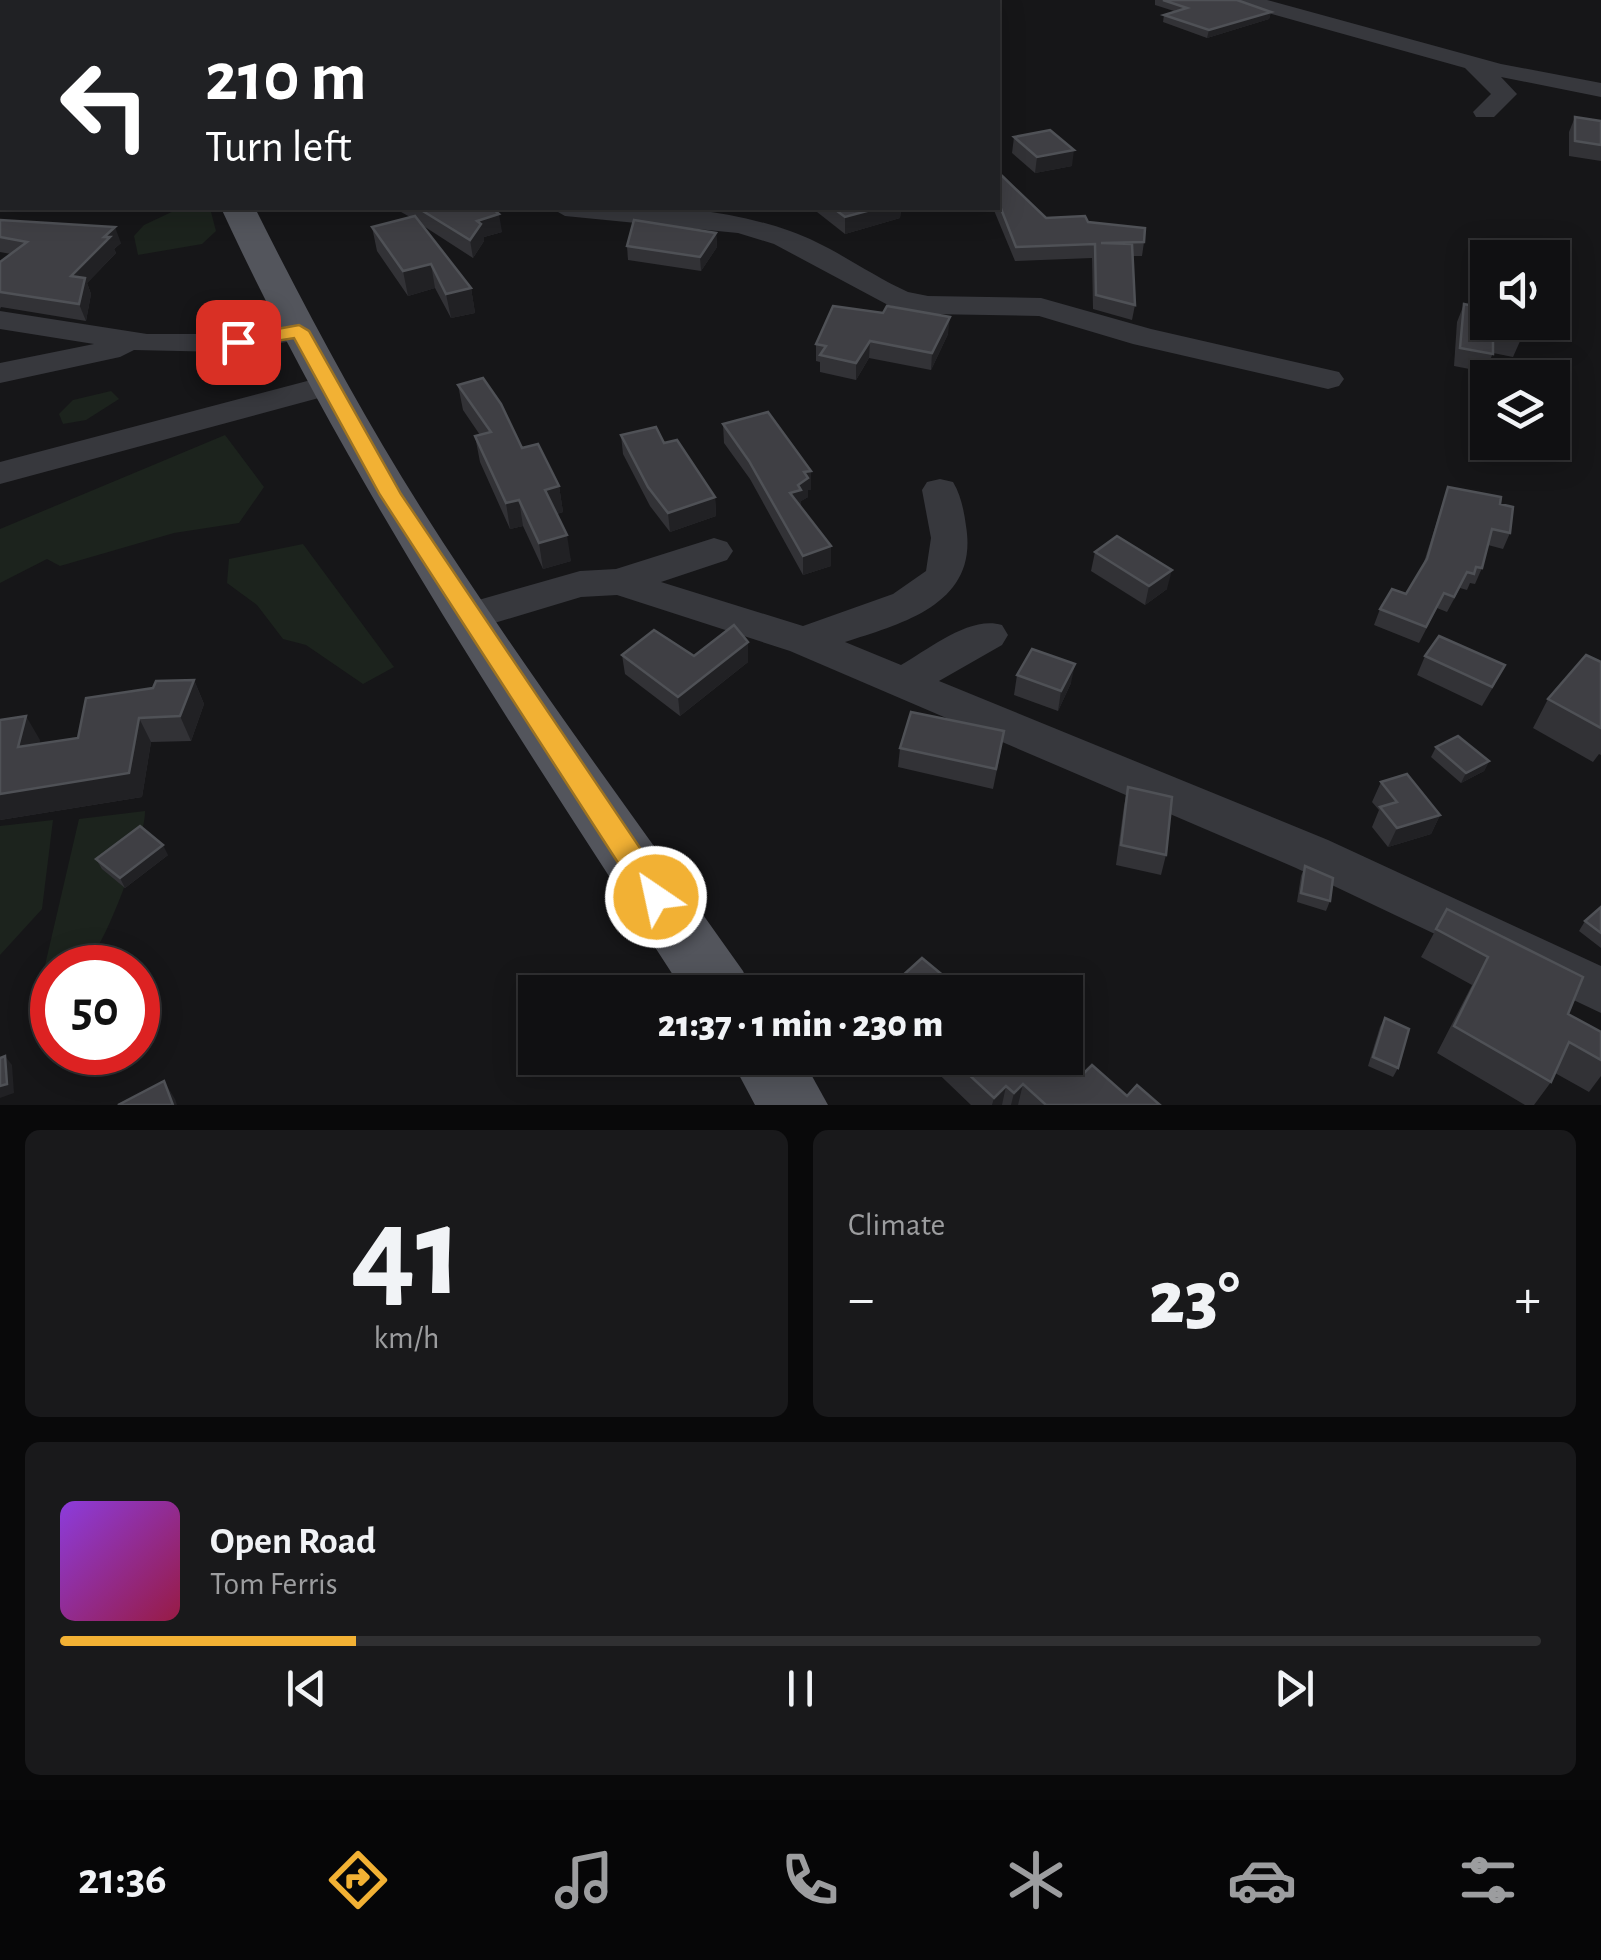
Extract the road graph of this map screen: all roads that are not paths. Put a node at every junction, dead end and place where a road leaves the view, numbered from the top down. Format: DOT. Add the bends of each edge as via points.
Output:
graph roads {
  1 [pos="1243,0"];
  2 [pos="1472,63"];
  3 [pos="1601,90"];
  4 [pos="1485,112"];
  5 [pos="239,210"];
  6 [pos="586,210"];
  7 [pos="0,320"];
  8 [pos="299,331"];
  9 [pos="147,344"];
  10 [pos="0,374"];
  11 [pos="1328,379"];
  12 [pos="330,384"];
  13 [pos="0,473"];
  14 [pos="940,490"];
  15 [pos="714,552"];
  16 [pos="618,582"];
  17 [pos="468,618"];
  18 [pos="988,635"];
  19 [pos="804,641"];
  20 [pos="905,681"];
  21 [pos="709,975"];
  22 [pos="1601,990"];
  23 [pos="774,1075"];
  24 [pos="794,1105"];
  1 -- 2 [label="street"];
  2 -- 3 [label="street"];
  2 -- 4 [label="street" via="1505,94"];
  5 -- 8 [label="main road"];
  6 -- 11 [label="street" via="740,225 784,238 900,299 1041,307"];
  7 -- 9 [label="street"];
  8 -- 9 [label="street" via="225,343"];
  8 -- 12 [label="main road"];
  9 -- 10 [label="street"];
  12 -- 13 [label="street"];
  12 -- 17 [label="main road"];
  14 -- 19 [label="street" via="949,559 938,585"];
  15 -- 16 [label="street"];
  16 -- 17 [label="street" via="580,584"];
  16 -- 19 [label="street"];
  17 -- 21 [label="main road"];
  18 -- 20 [label="street"];
  19 -- 20 [label="street"];
  20 -- 22 [label="street" via="1312,854"];
  23 -- 24 [label="main road"];
}
